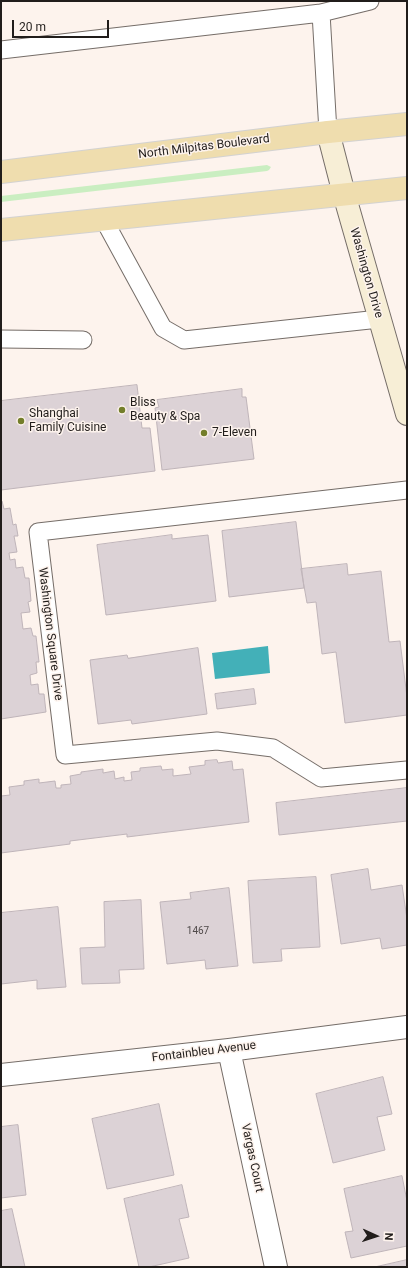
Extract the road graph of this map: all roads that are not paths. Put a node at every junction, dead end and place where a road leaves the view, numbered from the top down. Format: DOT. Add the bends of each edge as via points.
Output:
graph roads {
  1 [pos="370,1"];
  2 [pos="321,13"];
  3 [pos="1,50"];
  4 [pos="407,124"];
  5 [pos="328,132"];
  6 [pos="1,172"];
  7 [pos="407,188"];
  8 [pos="344,194"];
  9 [pos="104,220"];
  10 [pos="1,230"];
  11 [pos="379,319"];
  12 [pos="1,339"];
  13 [pos="83,340"];
  14 [pos="407,414"];
  15 [pos="407,490"];
  16 [pos="407,770"];
  17 [pos="407,1027"];
  18 [pos="229,1050"];
  19 [pos="1,1075"];
  20 [pos="276,1267"];
  1 -- 2 [label="lane"];
  2 -- 3 [label="lane"];
  2 -- 5 [label="lane"];
  4 -- 5 [label="main road, North Milpitas Boulevard"];
  5 -- 6 [label="main road, North Milpitas Boulevard"];
  5 -- 8 [label="street, Washington Drive"];
  7 -- 8 [label="main road"];
  8 -- 9 [label="main road"];
  8 -- 11 [label="street, Washington Drive"];
  9 -- 10 [label="main road"];
  9 -- 11 [label="lane" via="163,328 184,340"];
  11 -- 14 [label="street, Washington Drive"];
  12 -- 13 [label="lane"];
  15 -- 16 [label="lane, Washington Square Drive" via="38,532 65,755 217,741 273,748 321,778"];
  17 -- 18 [label="street, Fontainbleu Avenue"];
  18 -- 19 [label="street, Fontainbleu Avenue"];
  18 -- 20 [label="street, Vargas Court"];
}
